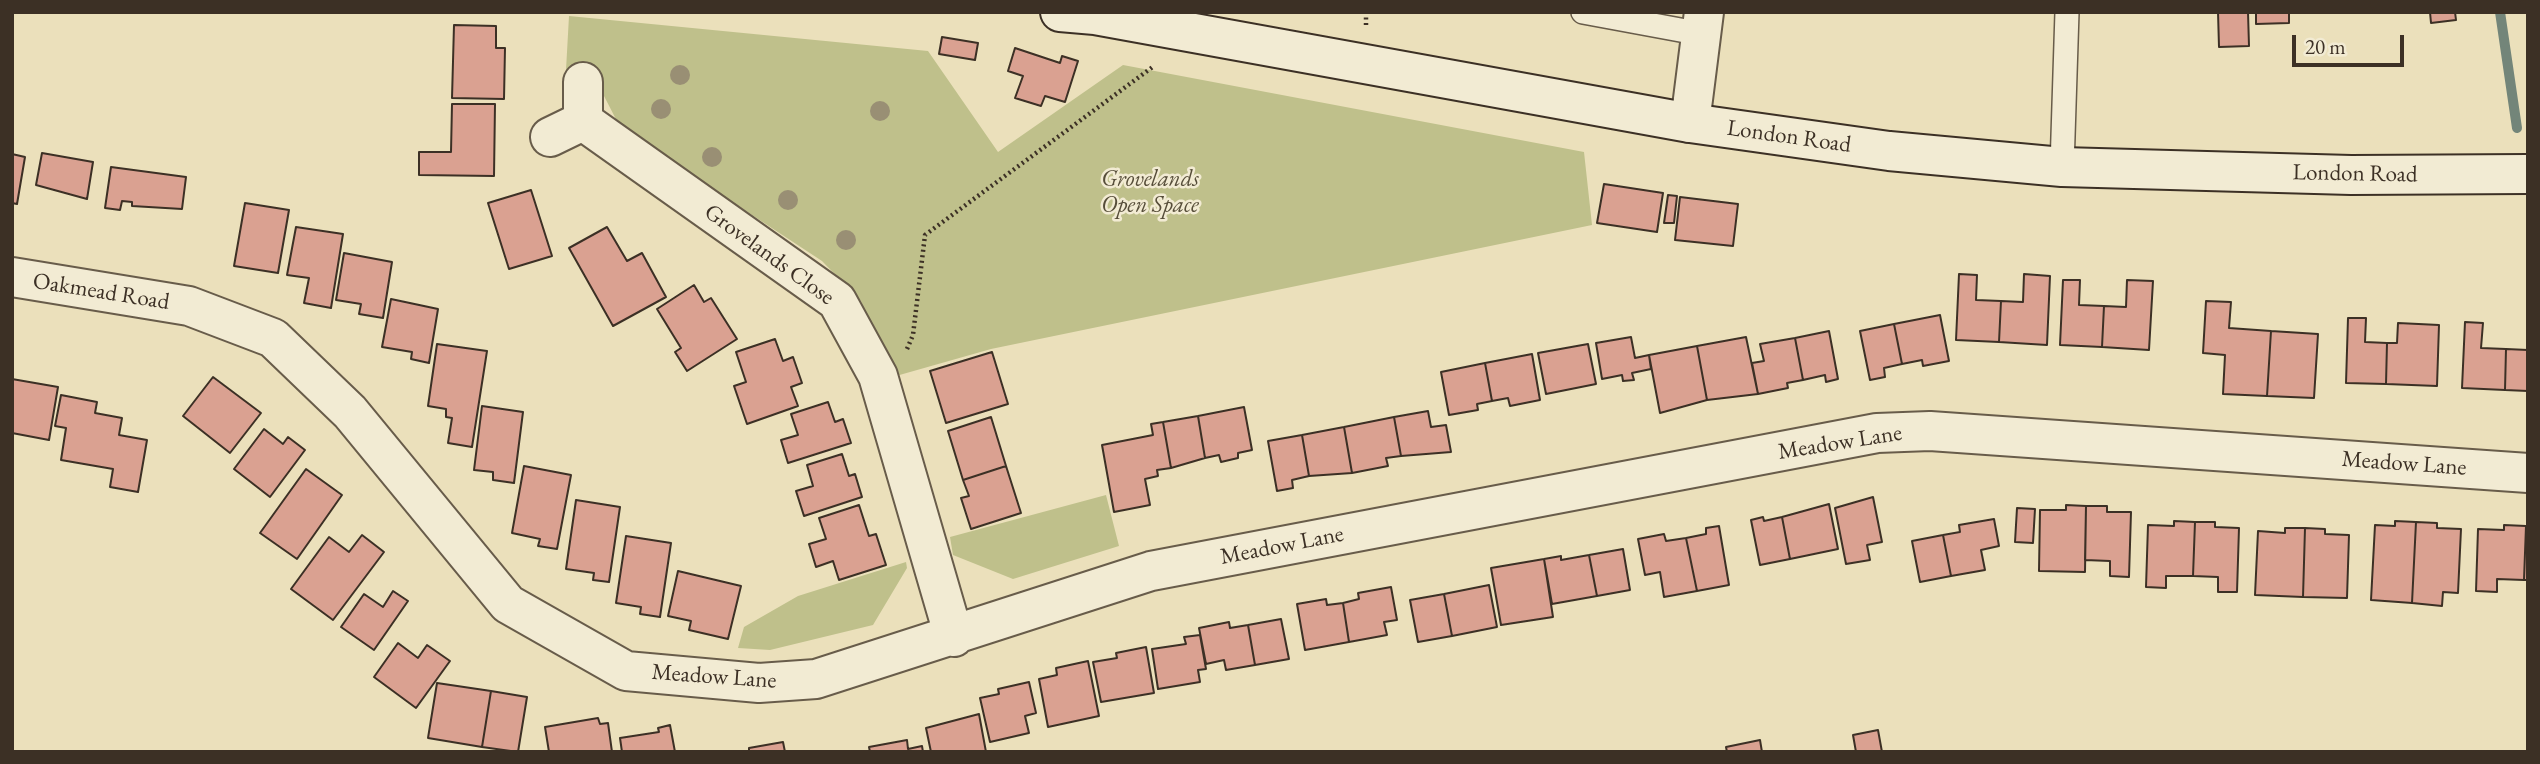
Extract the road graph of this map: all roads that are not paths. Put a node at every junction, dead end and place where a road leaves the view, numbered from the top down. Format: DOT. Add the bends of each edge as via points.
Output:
graph roads {
  1 [pos="1060,12"];
  2 [pos="1583,12"];
  3 [pos="2067,12"];
  4 [pos="1703,23"];
  5 [pos="583,82"];
  6 [pos="1690,123"];
  7 [pos="2062,167"];
  8 [pos="2528,174"];
  9 [pos="12,277"];
  10 [pos="189,306"];
  11 [pos="2528,472"];
  12 [pos="954,637"];
  1 -- 6 [label="street, London Road"];
  2 -- 4 [label="lane"];
  3 -- 7 [label="lane"];
  4 -- 6 [label="street"];
  5 -- 12 [label="street, Grovelands Close" via="567,129 837,301 878,376"];
  6 -- 7 [label="street, London Road" via="1889,151"];
  7 -- 8 [label="street, London Road" via="2351,175"];
  9 -- 10 [label="street, Oakmead Road"];
  10 -- 12 [label="street, Meadow Lane" via="273,338 350,412 508,604 626,671 759,683 816,679"];
  11 -- 12 [label="street, Meadow Lane" via="1930,431 1877,433 1151,571"];
}
